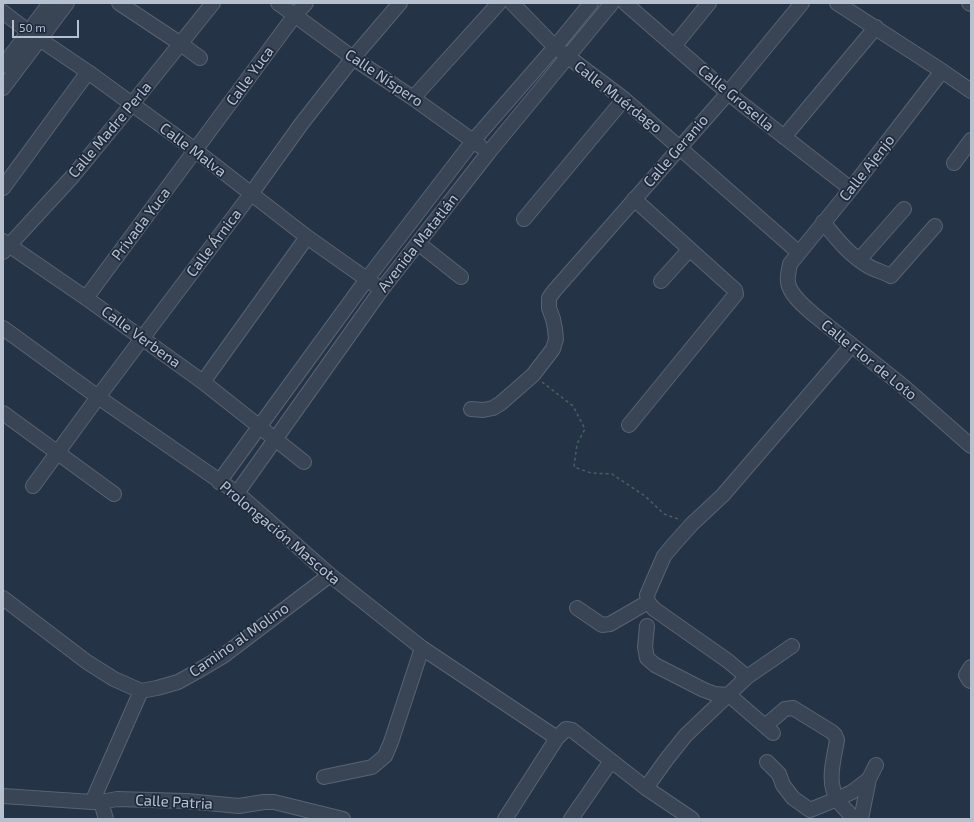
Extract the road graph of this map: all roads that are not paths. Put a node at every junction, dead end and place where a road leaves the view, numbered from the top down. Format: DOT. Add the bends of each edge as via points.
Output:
graph roads {
  1 [pos="50,3"];
  2 [pos="67,3"];
  3 [pos="213,3"];
  4 [pos="278,3"];
  5 [pos="306,3"];
  6 [pos="400,3"];
  7 [pos="499,3"];
  8 [pos="512,3"];
  9 [pos="591,3"];
  10 [pos="612,3"];
  11 [pos="625,3"];
  12 [pos="709,3"];
  13 [pos="802,3"];
  14 [pos="837,3"];
  15 [pos="128,5"];
  16 [pos="3,12"];
  17 [pos="295,15"];
  18 [pos="876,27"];
  19 [pos="34,36"];
  20 [pos="181,44"];
  21 [pos="674,46"];
  22 [pos="555,47"];
  23 [pos="567,57"];
  24 [pos="200,58"];
  25 [pos="354,58"];
  26 [pos="3,66"];
  27 [pos="942,71"];
  28 [pos="88,72"];
  29 [pos="3,88"];
  30 [pos="971,91"];
  31 [pos="728,93"];
  32 [pos="413,98"];
  33 [pos="624,99"];
  34 [pos="132,104"];
  35 [pos="784,137"];
  36 [pos="971,140"];
  37 [pos="473,141"];
  38 [pos="680,147"];
  39 [pos="195,150"];
  40 [pos="489,152"];
  41 [pos="954,163"];
  42 [pos="3,188"];
  43 [pos="851,189"];
  44 [pos="251,194"];
  45 [pos="634,200"];
  46 [pos="904,209"];
  47 [pos="524,219"];
  48 [pos="823,222"];
  49 [pos="935,226"];
  50 [pos="307,237"];
  51 [pos="418,243"];
  52 [pos="5,246"];
  53 [pos="689,250"];
  54 [pos="794,258"];
  55 [pos="859,260"];
  56 [pos="462,277"];
  57 [pos="367,279"];
  58 [pos="661,281"];
  59 [pos="382,289"];
  60 [pos="86,298"];
  61 [pos="3,328"];
  62 [pos="142,338"];
  63 [pos="852,345"];
  64 [pos="204,382"];
  65 [pos="98,397"];
  66 [pos="471,409"];
  67 [pos="3,413"];
  68 [pos="629,425"];
  69 [pos="260,426"];
  70 [pos="276,439"];
  71 [pos="971,446"];
  72 [pos="57,453"];
  73 [pos="304,462"];
  74 [pos="219,482"];
  75 [pos="33,486"];
  76 [pos="237,493"];
  77 [pos="114,494"];
  78 [pos="330,576"];
  79 [pos="3,598"];
  80 [pos="648,602"];
  81 [pos="576,608"];
  82 [pos="632,612"];
  83 [pos="669,619"];
  84 [pos="647,626"];
  85 [pos="792,646"];
  86 [pos="422,648"];
  87 [pos="971,667"];
  88 [pos="747,677"];
  89 [pos="971,681"];
  90 [pos="141,690"];
  91 [pos="729,695"];
  92 [pos="557,738"];
  93 [pos="611,761"];
  94 [pos="767,762"];
  95 [pos="876,765"];
  96 [pos="324,777"];
  97 [pos="869,779"];
  98 [pos="646,788"];
  99 [pos="3,796"];
  100 [pos="837,799"];
  101 [pos="96,802"];
  102 [pos="809,814"];
  103 [pos="106,819"];
  104 [pos="343,819"];
  105 [pos="505,819"];
  106 [pos="571,819"];
  107 [pos="692,819"];
  108 [pos="855,819"];
  109 [pos="861,819"];
  1 -- 19 [label="street"];
  2 -- 19 [label="street"];
  3 -- 20 [label="street, Calle Madre Perla"];
  4 -- 17 [label="street, Calle Níspero"];
  5 -- 17 [label="street, Calle Yuca"];
  6 -- 25 [label="street, Calle Árnica"];
  7 -- 32 [label="street"];
  8 -- 22 [label="street, Calle Muérdago"];
  9 -- 22 [label="street, Avenida Matatlán"];
  10 -- 23 [label="street, Avenida Matatlán"];
  11 -- 21 [label="street, Calle Grosella"];
  12 -- 21 [label="street"];
  13 -- 31 [label="street, Calle Geranio"];
  14 -- 18 [label="street"];
  15 -- 20 [label="street"];
  16 -- 19 [label="street, Calle Malva"];
  17 -- 25 [label="street, Calle Níspero"];
  17 -- 39 [label="street, Calle Yuca"];
  18 -- 27 [label="street"];
  18 -- 35 [label="street"];
  19 -- 26 [label="street"];
  19 -- 28 [label="street, Calle Malva"];
  19 -- 29 [label="street"];
  20 -- 24 [label="street"];
  20 -- 34 [label="street, Calle Madre Perla"];
  21 -- 31 [label="street, Calle Grosella"];
  22 -- 23 [label="street, Calle Muérdago"];
  22 -- 37 [label="street, Avenida Matatlán"];
  23 -- 33 [label="street, Calle Muérdago"];
  23 -- 40 [label="street, Avenida Matatlán"];
  25 -- 32 [label="street, Calle Níspero"];
  25 -- 44 [label="street, Calle Árnica" via="302,123"];
  27 -- 30 [label="street"];
  27 -- 43 [label="street, Calle Ajenjo"];
  28 -- 34 [label="street, Calle Malva"];
  28 -- 42 [label="street"];
  31 -- 35 [label="street, Calle Grosella"];
  31 -- 38 [label="street, Calle Geranio"];
  32 -- 37 [label="street, Calle Níspero"];
  33 -- 38 [label="street, Calle Muérdago"];
  33 -- 47 [label="street"];
  34 -- 39 [label="street, Calle Malva"];
  34 -- 52 [label="street, Calle Madre Perla" via="72,177"];
  35 -- 43 [label="street, Calle Grosella"];
  36 -- 41 [label="street"];
  37 -- 40 [label="street, Calle Níspero"];
  37 -- 57 [label="street, Avenida Matatlán"];
  38 -- 45 [label="street, Calle Geranio"];
  38 -- 54 [label="street, Calle Muérdago"];
  39 -- 44 [label="street, Calle Malva"];
  39 -- 60 [label="street, Privada Yuca"];
  40 -- 51 [label="street, Avenida Matatlán"];
  43 -- 48 [label="street, Calle Ajenjo"];
  44 -- 50 [label="street, Calle Malva"];
  44 -- 62 [label="street, Calle Árnica"];
  45 -- 53 [label="street"];
  45 -- 66 [label="street, Calle Geranio" via="549,298 556,339 553,349 533,375 493,408"];
  46 -- 55 [label="street"];
  48 -- 54 [label="street, Calle Ajenjo"];
  48 -- 55 [label="street" via="846,250"];
  49 -- 55 [label="street" via="891,276"];
  50 -- 57 [label="street, Calle Malva"];
  50 -- 64 [label="street"];
  51 -- 56 [label="street"];
  51 -- 59 [label="street, Avenida Matatlán"];
  52 -- 60 [label="street, Calle Verbena"];
  53 -- 58 [label="street"];
  53 -- 68 [label="street" via="735,290 736,294"];
  54 -- 63 [label="street, Calle Flor de Loto" via="788,274 791,290 813,314"];
  57 -- 59 [label="street, Calle Malva"];
  57 -- 69 [label="street, Avenida Matatlán"];
  59 -- 70 [label="street, Avenida Matatlán"];
  60 -- 62 [label="street, Calle Verbena"];
  61 -- 65 [label="street, Prolongación Mascota"];
  62 -- 64 [label="street, Calle Verbena"];
  62 -- 65 [label="street, Calle Árnica"];
  63 -- 71 [label="street, Calle Flor de Loto"];
  63 -- 80 [label="street" via="723,495 692,524 664,556 647,595"];
  64 -- 69 [label="street, Calle Verbena"];
  65 -- 72 [label="street, Calle Árnica"];
  65 -- 74 [label="street, Prolongación Mascota"];
  67 -- 72 [label="street"];
  69 -- 70 [label="street, Calle Verbena"];
  69 -- 74 [label="street, Avenida Matatlán"];
  70 -- 73 [label="street, Calle Verbena"];
  70 -- 76 [label="street, Avenida Matatlán"];
  72 -- 75 [label="street, Calle Árnica"];
  72 -- 77 [label="street"];
  74 -- 76 [label="street, Prolongación Mascota"];
  76 -- 78 [label="street, Prolongación Mascota"];
  78 -- 86 [label="street, Prolongación Mascota"];
  78 -- 90 [label="street, Camino al Molino" via="222,656 196,672 178,682"];
  79 -- 90 [label="street" via="87,662 114,679"];
  80 -- 82 [label="street"];
  80 -- 83 [label="street"];
  81 -- 82 [label="street" via="602,625 610,624"];
  82 -- 84 [label="street"];
  83 -- 84 [label="street"];
  83 -- 88 [label="street"];
  84 -- 91 [label="street" via="647,658 655,665 704,690"];
  85 -- 88 [label="street"];
  86 -- 92 [label="street, Prolongación Mascota"];
  86 -- 96 [label="street" via="384,756 372,767"];
  87 -- 89 [label="street" via="966,675"];
  88 -- 91 [label="street"];
  90 -- 101 [label="street"];
  91 -- 98 [label="street" via="686,735"];
  91 -- 100 [label="street" via="769,729 785,709 793,708 836,735 831,773"];
  92 -- 93 [label="street" via="566,729 572,730"];
  92 -- 105 [label="street"];
  93 -- 98 [label="street"];
  93 -- 106 [label="street"];
  94 -- 102 [label="street" via="793,798"];
  95 -- 97 [label="street"];
  97 -- 100 [label="street" via="852,792"];
  97 -- 109 [label="street"];
  98 -- 107 [label="street"];
  99 -- 101 [label="street, Calle Patria"];
  100 -- 102 [label="street"];
  100 -- 108 [label="street"];
  101 -- 103 [label="street"];
  101 -- 104 [label="street, Calle Patria" via="117,799 239,806 274,802"];
}
